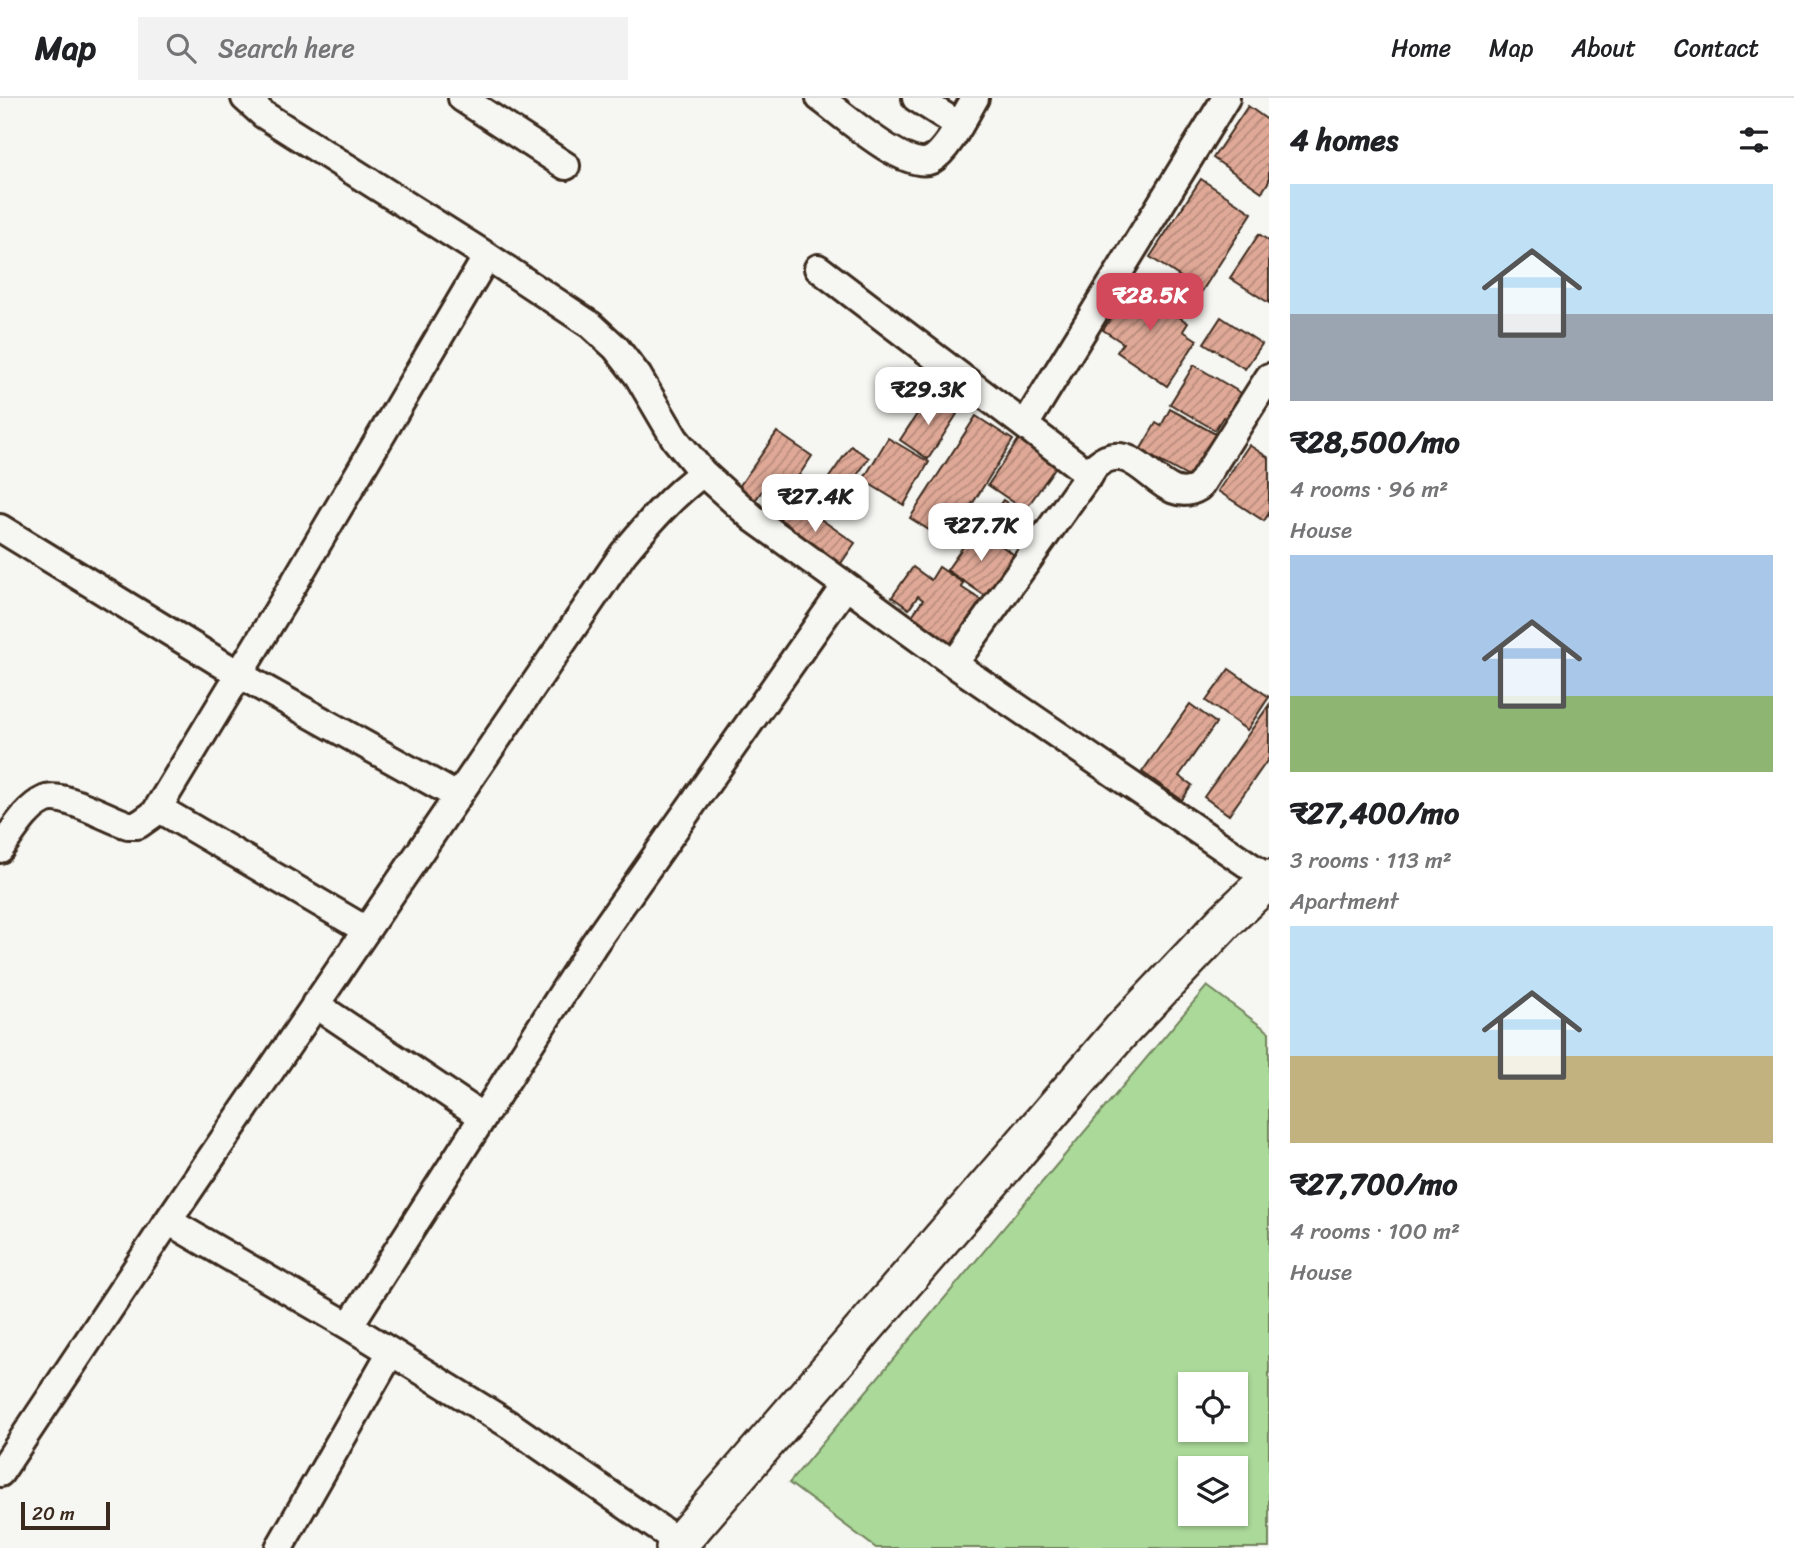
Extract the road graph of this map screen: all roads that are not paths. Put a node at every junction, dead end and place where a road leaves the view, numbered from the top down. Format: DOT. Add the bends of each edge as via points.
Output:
graph roads {
  1 [pos="245,98"];
  2 [pos="462,98"];
  3 [pos="820,98"];
  4 [pos="915,98"];
  5 [pos="975,98"];
  6 [pos="1226,98"];
  7 [pos="958,125"];
  8 [pos="566,166"];
  9 [pos="487,256"];
  10 [pos="818,268"];
  11 [pos="1269,377"];
  12 [pos="1025,425"];
  13 [pos="703,473"];
  14 [pos="1090,475"];
  15 [pos="0,528"];
  16 [pos="845,587"];
  17 [pos="954,664"];
  18 [pos="240,675"];
  19 [pos="457,796"];
  20 [pos="158,808"];
  21 [pos="0,849"];
  22 [pos="1269,879"];
  23 [pos="366,930"];
  24 [pos="315,1004"];
  25 [pos="483,1117"];
  26 [pos="168,1221"];
  27 [pos="349,1326"];
  28 [pos="391,1352"];
  29 [pos="0,1473"];
  30 [pos="678,1545"];
  31 [pos="279,1548"];
  1 -- 9 [label="street" via="264,115"];
  2 -- 8 [label="street"];
  3 -- 7 [label="street" via="912,160 930,161 943,150"];
  4 -- 7 [label="street"];
  5 -- 7 [label="street"];
  6 -- 12 [label="street"];
  9 -- 13 [label="street" via="591,325 616,348 675,439"];
  9 -- 18 [label="street"];
  10 -- 12 [label="street"];
  11 -- 14 [label="street" via="1193,491 1170,489 1119,456 1102,460"];
  12 -- 14 [label="street"];
  13 -- 16 [label="street" via="754,519"];
  13 -- 19 [label="street" via="659,510 623,554"];
  14 -- 17 [label="street"];
  15 -- 18 [label="street"];
  16 -- 17 [label="street"];
  16 -- 25 [label="street" via="594,944"];
  17 -- 22 [label="street"];
  18 -- 19 [label="street"];
  18 -- 20 [label="street"];
  19 -- 23 [label="street"];
  20 -- 21 [label="street" via="147,821 128,825 56,797 44,800"];
  20 -- 23 [label="street"];
  22 -- 30 [label="street" via="1121,1031"];
  23 -- 24 [label="street"];
  24 -- 25 [label="street"];
  24 -- 26 [label="street"];
  25 -- 27 [label="street"];
  26 -- 27 [label="street"];
  26 -- 29 [label="street"];
  27 -- 28 [label="street"];
  28 -- 30 [label="street" via="513,1427"];
  28 -- 31 [label="street"];
}
